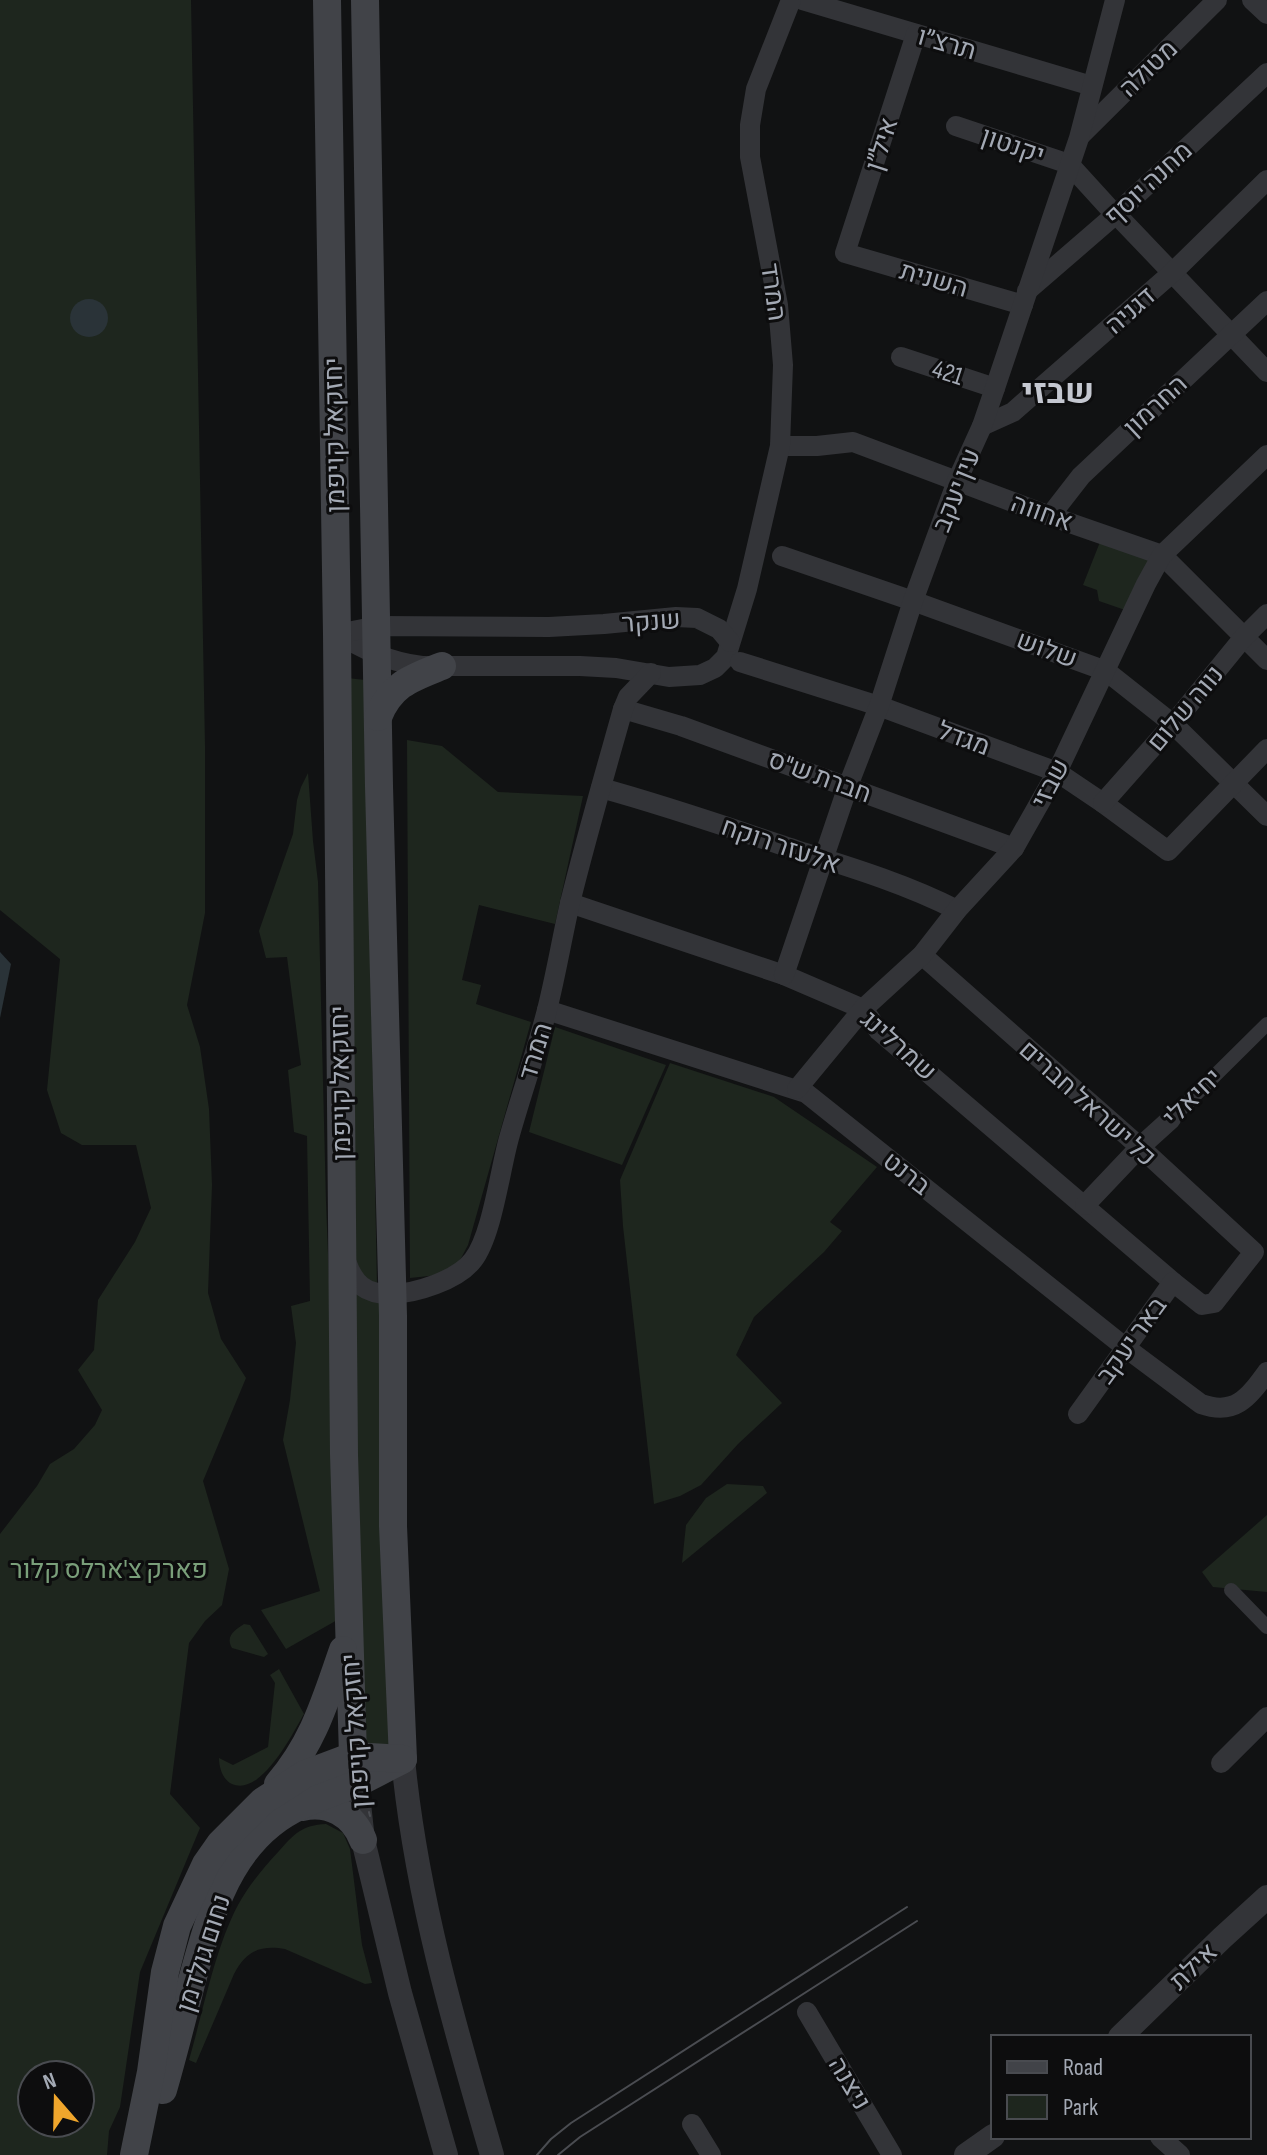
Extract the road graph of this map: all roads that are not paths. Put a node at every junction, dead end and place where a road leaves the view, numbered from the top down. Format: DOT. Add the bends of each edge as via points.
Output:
graph roads {
  1 [pos="327,0"];
  2 [pos="365,0"];
  3 [pos="791,0"];
  4 [pos="802,0"];
  5 [pos="1115,0"];
  6 [pos="1217,0"];
  7 [pos="1252,0"];
  8 [pos="1267,14"];
  9 [pos="916,34"];
  10 [pos="1267,73"];
  11 [pos="1092,86"];
  12 [pos="956,126"];
  13 [pos="1079,138"];
  14 [pos="1069,164"];
  15 [pos="1267,180"];
  16 [pos="1113,212"];
  17 [pos="845,253"];
  18 [pos="1172,273"];
  19 [pos="1025,298"];
  20 [pos="1267,301"];
  21 [pos="1231,334"];
  22 [pos="901,357"];
  23 [pos="1267,372"];
  24 [pos="995,388"];
  25 [pos="982,426"];
  26 [pos="780,446"];
  27 [pos="1267,455"];
  28 [pos="957,481"];
  29 [pos="1050,516"];
  30 [pos="1162,555"];
  31 [pos="782,556"];
  32 [pos="747,589"];
  33 [pos="913,601"];
  34 [pos="1267,614"];
  35 [pos="697,618"];
  36 [pos="378,626"];
  37 [pos="337,634"];
  38 [pos="1244,637"];
  39 [pos="730,642"];
  40 [pos="378,656"];
  41 [pos="1267,660"];
  42 [pos="740,662"];
  43 [pos="442,666"];
  44 [pos="1106,671"];
  45 [pos="651,673"];
  46 [pos="879,706"];
  47 [pos="623,709"];
  48 [pos="378,717"];
  49 [pos="1173,724"];
  50 [pos="1267,749"];
  51 [pos="1057,772"];
  52 [pos="1233,783"];
  53 [pos="848,786"];
  54 [pos="601,788"];
  55 [pos="1103,803"];
  56 [pos="1267,816"];
  57 [pos="1014,848"];
  58 [pos="823,859"];
  59 [pos="570,903"];
  60 [pos="957,910"];
  61 [pos="922,955"];
  62 [pos="784,975"];
  63 [pos="863,1009"];
  64 [pos="547,1010"];
  65 [pos="1267,1024"];
  66 [pos="797,1089"];
  67 [pos="1171,1119"];
  68 [pos="1140,1147"];
  69 [pos="1085,1205"];
  70 [pos="342,1233"];
  71 [pos="1254,1252"];
  72 [pos="1173,1282"];
  73 [pos="393,1294"];
  74 [pos="1126,1348"];
  75 [pos="1267,1372"];
  76 [pos="1078,1414"];
  77 [pos="1231,1590"];
  78 [pos="1267,1627"];
  79 [pos="348,1634"];
  80 [pos="1267,1717"];
  81 [pos="403,1759"];
  82 [pos="1221,1763"];
  83 [pos="355,1770"];
  84 [pos="263,1801"];
  85 [pos="297,1808"];
  86 [pos="363,1840"];
  87 [pos="1267,1897"];
  88 [pos="807,2012"];
  89 [pos="1122,2035"];
  90 [pos="692,2124"];
  91 [pos="991,2137"];
  92 [pos="1162,2139"];
  93 [pos="134,2155"];
  94 [pos="145,2155"];
  95 [pos="446,2155"];
  96 [pos="492,2155"];
  97 [pos="711,2155"];
  98 [pos="892,2155"];
  99 [pos="966,2155"];
  100 [pos="1180,2155"];
  1 -- 37 [label="main road, יחזקאל קויפמן"];
  2 -- 36 [label="main road, יחזקאל קויפמן"];
  3 -- 26 [label="street, המרד" via="756,89 750,125 750,157 778,305 783,365"];
  4 -- 9 [label="street, תרצ״ו"];
  5 -- 11 [label="street, עין יעקב"];
  6 -- 13 [label="street, מטולה"];
  7 -- 8 [label="street"];
  9 -- 11 [label="street, תרצ״ו"];
  9 -- 17 [label="street, איל״ן"];
  10 -- 16 [label="street, מחנה יוסף"];
  11 -- 13 [label="street, עין יעקב"];
  12 -- 14 [label="street, יקנטון"];
  13 -- 14 [label="street, עין יעקב"];
  14 -- 16 [label="street"];
  14 -- 19 [label="street, עין יעקב"];
  15 -- 18 [label="street, דגניה"];
  16 -- 18 [label="street"];
  16 -- 19 [label="street, מחנה יוסף"];
  17 -- 19 [label="street, השנית"];
  18 -- 21 [label="street"];
  18 -- 25 [label="street, דגניה" via="1013,412"];
  19 -- 24 [label="street, עין יעקב"];
  20 -- 21 [label="street, החרמון"];
  21 -- 23 [label="street"];
  21 -- 29 [label="street, החרמון" via="1081,476"];
  22 -- 24 [label="street, 421"];
  24 -- 25 [label="street, עין יעקב"];
  25 -- 28 [label="street, עין יעקב"];
  26 -- 28 [label="street, אחווה" via="853,442"];
  26 -- 32 [label="street, המרד"];
  27 -- 30 [label="street, שבזי"];
  28 -- 29 [label="street, אחווה"];
  28 -- 33 [label="street, עין יעקב"];
  29 -- 30 [label="street, אחווה"];
  30 -- 38 [label="street, אחווה"];
  30 -- 44 [label="street, שבזי"];
  31 -- 33 [label="street, שלוש"];
  32 -- 35 [label="street" via="728,607"];
  32 -- 39 [label="street, המרד"];
  33 -- 44 [label="street, שלוש"];
  33 -- 46 [label="street, עין יעקב"];
  34 -- 38 [label="street, נווה שלום"];
  35 -- 36 [label="street, שנקר" via="549,627"];
  35 -- 39 [label="street, שנקר" via="719,629"];
  36 -- 37 [label="street, שנקר"];
  36 -- 40 [label="main road, יחזקאל קויפמן"];
  37 -- 40 [label="street, שנקר"];
  37 -- 70 [label="main road, יחזקאל קויפמן"];
  38 -- 41 [label="street, אחווה"];
  38 -- 49 [label="street, נווה שלום"];
  39 -- 45 [label="street, שנקר" via="726,657 700,675"];
  40 -- 43 [label="street, שנקר"];
  40 -- 48 [label="main road, יחזקאל קויפמן"];
  42 -- 46 [label="street, מגדל"];
  43 -- 45 [label="street, שנקר" via="580,666"];
  43 -- 48 [label="main road" via="396,689"];
  44 -- 49 [label="street, שלוש"];
  44 -- 51 [label="street, שבזי"];
  45 -- 47 [label="street, המרד"];
  46 -- 51 [label="street, מגדל"];
  46 -- 53 [label="street, עין יעקב"];
  47 -- 53 [label="street, חברת ש\"ס"];
  47 -- 54 [label="street, המרד"];
  48 -- 73 [label="main road, יחזקאל קויפמן"];
  49 -- 52 [label="street, שלוש"];
  49 -- 55 [label="street, נווה שלום"];
  50 -- 52 [label="street"];
  51 -- 55 [label="street, מגדל"];
  51 -- 57 [label="street, שבזי"];
  52 -- 55 [label="street, מגדל" via="1168,851"];
  52 -- 56 [label="street, שלוש"];
  53 -- 57 [label="street, חברת ש\"ס"];
  53 -- 58 [label="street, עין יעקב"];
  54 -- 58 [label="street, אלעזר רוקח"];
  54 -- 59 [label="street, המרד"];
  57 -- 60 [label="street, שבזי"];
  58 -- 60 [label="street, אלעזר רוקח"];
  58 -- 62 [label="street, עין יעקב"];
  59 -- 62 [label="street, שמרלינג"];
  59 -- 64 [label="street, המרד"];
  60 -- 61 [label="street, שבזי"];
  61 -- 63 [label="street, שבזי"];
  61 -- 68 [label="street, כל ישראל חברים"];
  62 -- 63 [label="street, שמרלינג"];
  63 -- 66 [label="street, שבזי"];
  63 -- 69 [label="street, שמרלינג" via="879,1031"];
  64 -- 66 [label="street, ברנט"];
  64 -- 73 [label="street, המרד" via="482,1246 472,1263 449,1278"];
  65 -- 67 [label="street, יחיאלי"];
  66 -- 74 [label="street, ברנט"];
  67 -- 68 [label="street, יחיאלי"];
  68 -- 69 [label="street, יחיאלי"];
  68 -- 71 [label="street, כל ישראל חברים"];
  69 -- 72 [label="street, שמרלינג"];
  70 -- 73 [label="street" via="346,1259 359,1286"];
  70 -- 79 [label="main road, יחזקאל קויפמן"];
  71 -- 72 [label="street, באר יעקב" via="1214,1303 1202,1305"];
  72 -- 74 [label="street, באר יעקב"];
  73 -- 81 [label="main road, יחזקאל קויפמן" via="393,1526"];
  74 -- 75 [label="street, ברנט" via="1213,1408 1241,1402"];
  74 -- 76 [label="street, באר יעקב"];
  77 -- 78 [label="street"];
  79 -- 83 [label="main road, יחזקאל קויפמן"];
  79 -- 84 [label="main road" via="307,1743"];
  80 -- 82 [label="street"];
  81 -- 83 [label="main road, נחום גולדמן"];
  81 -- 96 [label="street, יחזקאל קויפמן" via="436,1954"];
  83 -- 84 [label="main road, נחום גולדמן" via="305,1774"];
  83 -- 85 [label="main road, נחום גולדמן" via="331,1791"];
  83 -- 86 [label="street, יחזקאל קויפמן"];
  84 -- 93 [label="main road, נחום גולדמן" via="213,1854 177,1926"];
  85 -- 86 [label="main road" via="322,1805 339,1811 354,1822"];
  85 -- 94 [label="main road, נחום גולדמן" via="255,1840 218,1897"];
  86 -- 95 [label="street, יחזקאל קויפמן"];
  87 -- 89 [label="street, אילת"];
  88 -- 98 [label="street, ניצנה"];
  90 -- 97 [label="street"];
  91 -- 99 [label="street"];
  92 -- 100 [label="street"];
}
